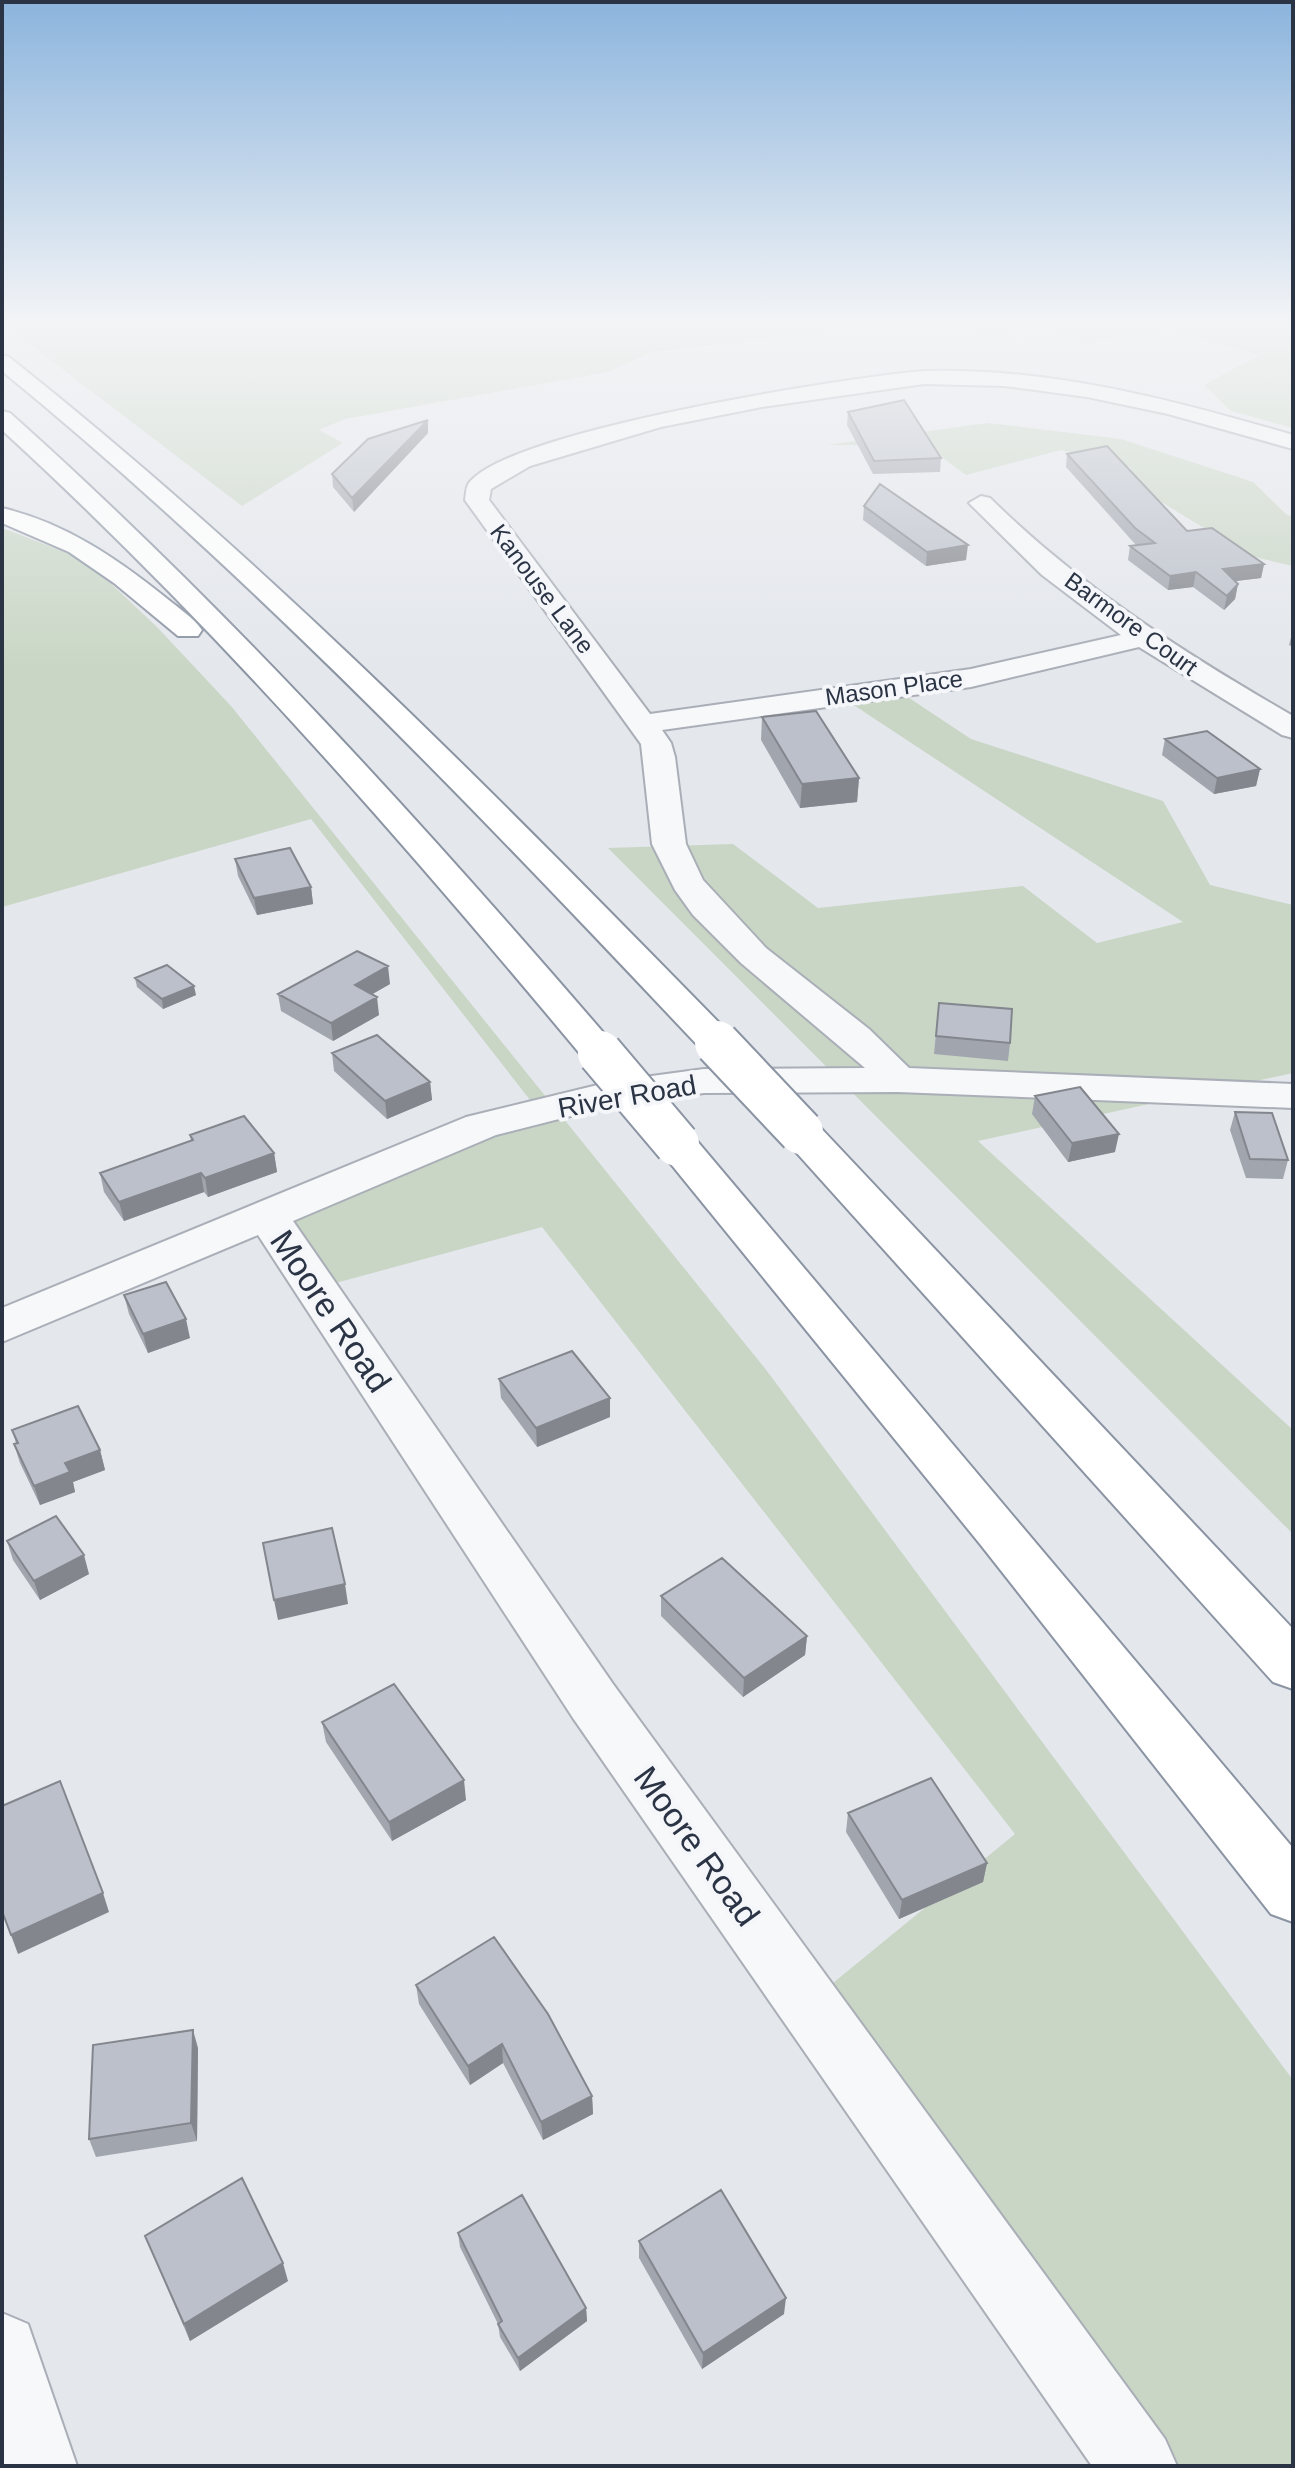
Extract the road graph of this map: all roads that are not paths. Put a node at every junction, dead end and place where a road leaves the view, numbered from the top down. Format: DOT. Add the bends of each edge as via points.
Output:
graph roads {
  1 [pos="23,438"];
  2 [pos="97,438"];
  3 [pos="602,438"];
  4 [pos="981,503"];
  5 [pos="2,515"];
  6 [pos="1142,638"];
  7 [pos="644,724"];
  8 [pos="1293,729"];
  9 [pos="359,776"];
  10 [pos="898,1080"];
  11 [pos="1293,1096"];
  12 [pos="268,1217"];
  13 [pos="2,1326"];
  14 [pos="1293,1666"];
  15 [pos="1293,1894"];
  16 [pos="2,2350"];
  17 [pos="38,2466"];
  18 [pos="1138,2466"];
  1 -- 9 [label="highway" via="187,594"];
  2 -- 14 [label="highway, bridge" via="299,618 492,810 801,1132"];
  3 -- 7 [label="street, Kanouse Lane" via="494,475 477,492 483,512"];
  4 -- 6 [label="street, Barmore Court" via="1010,535"];
  5 -- 9 [label="highway" via="58,533 95,556"];
  6 -- 7 [label="street, Mason Place" via="971,678"];
  6 -- 8 [label="street, Barmore Court"];
  7 -- 10 [label="street, Kanouse Lane" via="663,769 672,855 703,905"];
  9 -- 15 [label="highway, bridge" via="677,1144"];
  10 -- 11 [label="street, River Road"];
  10 -- 12 [label="street, River Road" via="704,1081 614,1093 481,1126"];
  12 -- 13 [label="street, River Road"];
  12 -- 18 [label="street, Moore Road" via="593,1701"];
  16 -- 17 [label="street"];
}
